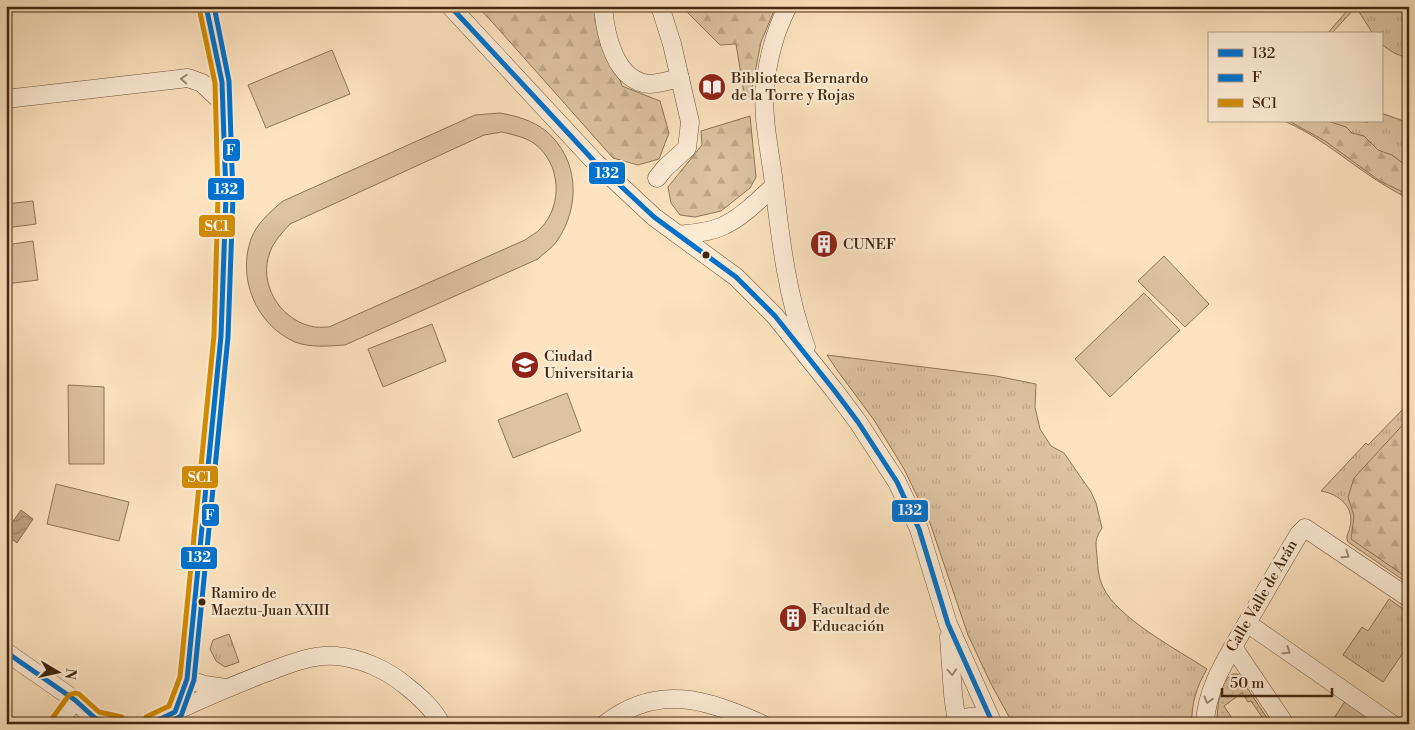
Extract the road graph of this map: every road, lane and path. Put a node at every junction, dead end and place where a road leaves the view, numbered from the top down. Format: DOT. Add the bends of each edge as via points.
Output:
graph roads {
  1 [pos="206,6"];
  2 [pos="450,6"];
  3 [pos="603,6"];
  4 [pos="660,6"];
  5 [pos="788,6"];
  6 [pos="680,78"];
  7 [pos="6,99"];
  8 [pos="223,103"];
  9 [pos="657,178"];
  10 [pos="774,186"];
  11 [pos="679,235"];
  12 [pos="812,364"];
  13 [pos="1409,598"];
  14 [pos="1247,623"];
  15 [pos="948,624"];
  16 [pos="1233,647"];
  17 [pos="6,652"];
  18 [pos="187,679"];
  19 [pos="226,688"];
  20 [pos="75,700"];
  21 [pos="177,718"];
  22 [pos="98,722"];
  23 [pos="956,723"];
  24 [pos="57,724"];
  25 [pos="122,724"];
  26 [pos="149,724"];
  27 [pos="441,724"];
  28 [pos="605,724"];
  29 [pos="762,724"];
  30 [pos="992,724"];
  31 [pos="1205,724"];
  32 [pos="1285,724"];
  33 [pos="1392,724"];
  1 -- 8 [label="street" via="222,82"];
  2 -- 11 [label="street" via="594,161 654,217"];
  3 -- 6 [label="street" via="611,48 631,77 651,84"];
  4 -- 6 [label="street"];
  5 -- 10 [label="street" via="770,54 765,88"];
  6 -- 9 [label="street" via="687,107 679,122 677,157"];
  8 -- 7 [label="street, one-way" via="202,83 188,78"];
  8 -- 18 [label="street" via="226,196 222,336"];
  10 -- 11 [label="street" via="724,226"];
  10 -- 12 [label="street" via="786,274"];
  11 -- 12 [label="street" via="736,277 775,316"];
  12 -- 15 [label="street" via="853,416 897,482 919,529"];
  14 -- 13 [label="street, Calle Valle de Arán, one-way" via="1305,528"];
  14 -- 16 [label="street, Calle Valle de Arán"];
  14 -- 33 [label="street, one-way"];
  15 -- 23 [label="street, one-way"];
  15 -- 30 [label="street"];
  16 -- 31 [label="street, Calle Valle de Arán, one-way" via="1212,686"];
  16 -- 32 [label="street"];
  17 -- 20 [label="street"];
  18 -- 19 [label="street"];
  18 -- 21 [label="street"];
  19 -- 21 [label="street"];
  19 -- 27 [label="street" via="297,661 338,656 360,661 396,678 436,713"];
  20 -- 22 [label="street"];
  20 -- 24 [label="street"];
  21 -- 26 [label="street"];
  22 -- 25 [label="street"];
  23 -- 30 [label="street" via="969,716"];
  28 -- 29 [label="street" via="616,715 645,702 677,698 719,706"];
}
